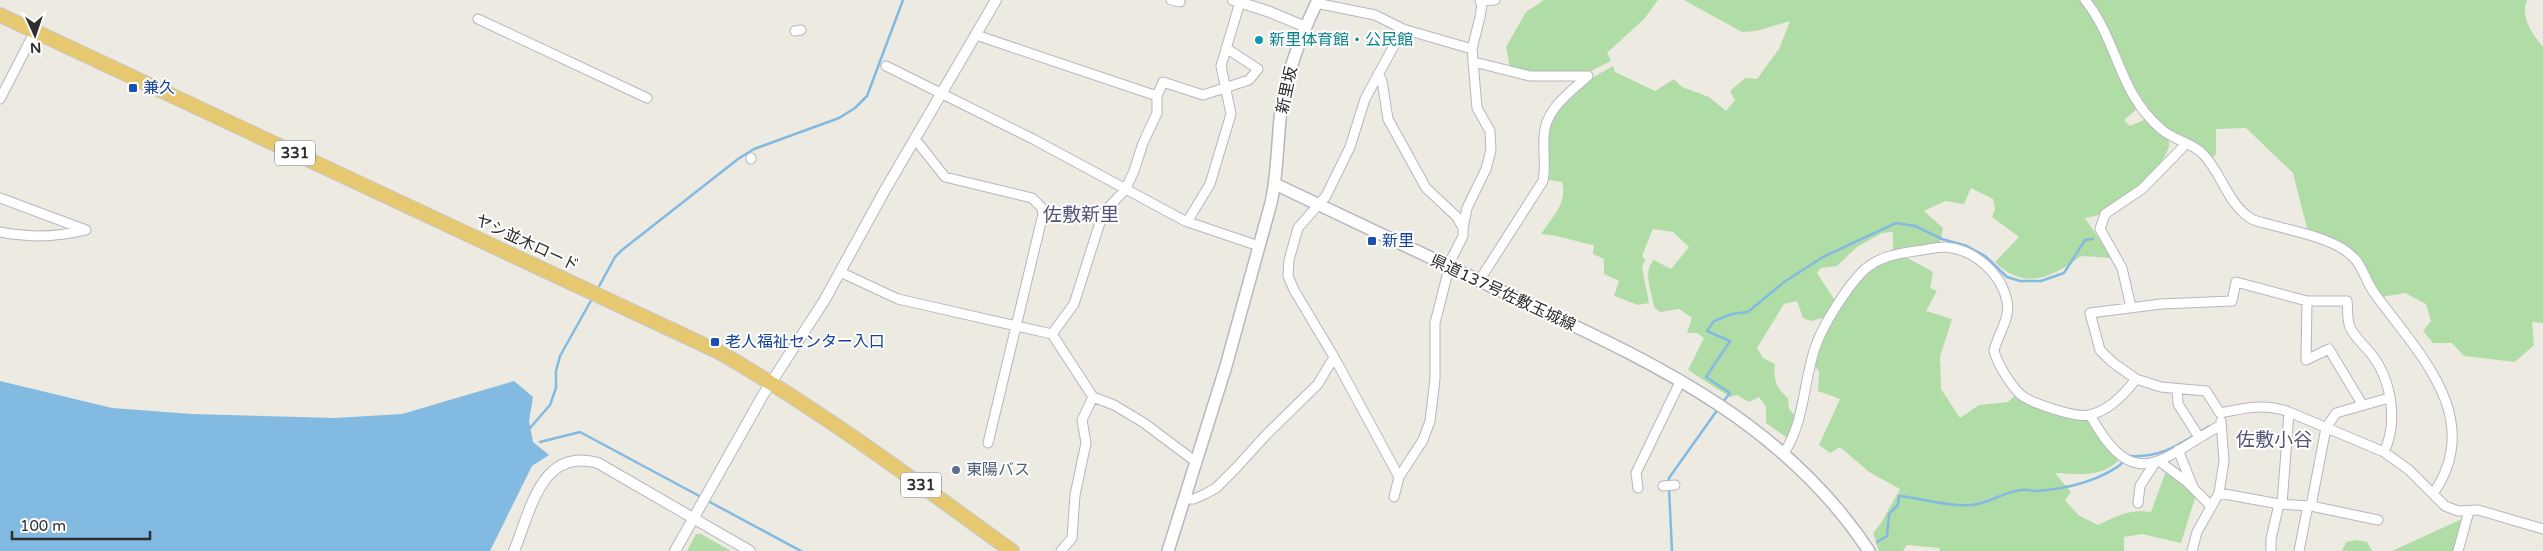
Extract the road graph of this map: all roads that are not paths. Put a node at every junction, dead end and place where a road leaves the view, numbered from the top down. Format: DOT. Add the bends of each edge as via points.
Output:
graph roads {
  1 [pos="996,0"];
  2 [pos="1480,0"];
  3 [pos="1495,0"];
  4 [pos="2085,0"];
  5 [pos="1236,1"];
  6 [pos="1317,2"];
  7 [pos="0,14"];
  8 [pos="478,19"];
  9 [pos="1306,27"];
  10 [pos="1403,29"];
  11 [pos="35,31"];
  12 [pos="976,35"];
  13 [pos="1226,48"];
  14 [pos="1472,49"];
  15 [pos="1474,62"];
  16 [pos="886,66"];
  17 [pos="1378,74"];
  18 [pos="1225,87"];
  19 [pos="942,93"];
  20 [pos="1157,96"];
  21 [pos="647,98"];
  22 [pos="0,99"];
  23 [pos="914,141"];
  24 [pos="2186,144"];
  25 [pos="1275,184"];
  26 [pos="1125,190"];
  27 [pos="0,198"];
  28 [pos="1319,206"];
  29 [pos="1187,222"];
  30 [pos="1463,228"];
  31 [pos="0,232"];
  32 [pos="1259,246"];
  33 [pos="1449,267"];
  34 [pos="840,272"];
  35 [pos="1479,281"];
  36 [pos="2307,301"];
  37 [pos="2131,307"];
  38 [pos="1017,326"];
  39 [pos="1052,334"];
  40 [pos="1334,357"];
  41 [pos="2136,379"];
  42 [pos="1681,380"];
  43 [pos="771,382"];
  44 [pos="2177,389"];
  45 [pos="1093,397"];
  46 [pos="2389,398"];
  47 [pos="2362,404"];
  48 [pos="2289,412"];
  49 [pos="2220,413"];
  50 [pos="2090,415"];
  51 [pos="2221,425"];
  52 [pos="2326,428"];
  53 [pos="2197,434"];
  54 [pos="988,443"];
  55 [pos="2178,450"];
  56 [pos="2384,452"];
  57 [pos="1784,453"];
  58 [pos="1196,462"];
  59 [pos="2157,462"];
  60 [pos="1399,477"];
  61 [pos="1663,486"];
  62 [pos="1675,486"];
  63 [pos="1638,488"];
  64 [pos="2194,489"];
  65 [pos="2219,493"];
  66 [pos="2433,494"];
  67 [pos="1394,497"];
  68 [pos="1186,499"];
  69 [pos="2138,503"];
  70 [pos="2280,504"];
  71 [pos="2211,506"];
  72 [pos="2309,506"];
  73 [pos="2469,511"];
  74 [pos="693,518"];
  75 [pos="2378,520"];
  76 [pos="2543,529"];
  77 [pos="514,551"];
  78 [pos="675,551"];
  79 [pos="750,551"];
  80 [pos="1012,551"];
  81 [pos="1061,551"];
  82 [pos="1168,551"];
  83 [pos="1869,551"];
  84 [pos="2192,551"];
  85 [pos="2271,551"];
  86 [pos="2299,551"];
  87 [pos="2458,551"];
  1 -- 12 [label="street"];
  2 -- 3 [label="street"];
  2 -- 14 [label="street" via="1480,17"];
  4 -- 24 [label="street" via="2106,32 2119,70 2143,111 2162,131"];
  5 -- 9 [label="street"];
  5 -- 13 [label="street"];
  6 -- 9 [label="main road, 新里坂"];
  6 -- 10 [label="street" via="1375,15"];
  7 -- 11 [label="highway, ヤシ並木ロード / 331"];
  8 -- 21 [label="street"];
  9 -- 25 [label="main road, 新里坂" via="1294,56 1283,100"];
  10 -- 14 [label="street"];
  10 -- 17 [label="street"];
  11 -- 22 [label="street"];
  11 -- 43 [label="highway, ヤシ並木ロード / 331" via="719,352"];
  12 -- 19 [label="street"];
  12 -- 20 [label="street"];
  13 -- 18 [label="street" via="1221,66"];
  13 -- 18 [label="street" via="1258,68 1249,80"];
  14 -- 15 [label="street"];
  15 -- 30 [label="street" via="1477,108 1490,131 1491,150 1486,169 1467,208"];
  15 -- 35 [label="street" via="1530,76 1588,76 1558,102 1544,124 1546,166 1542,181"];
  16 -- 19 [label="street"];
  17 -- 28 [label="street" via="1365,99 1350,147"];
  17 -- 30 [label="street" via="1382,80 1388,119 1421,179 1426,188 1457,217"];
  18 -- 20 [label="street" via="1203,95 1163,82"];
  18 -- 29 [label="street" via="1231,114 1210,184"];
  19 -- 23 [label="street"];
  19 -- 26 [label="street"];
  20 -- 26 [label="street" via="1157,113"];
  23 -- 34 [label="street"];
  23 -- 38 [label="street" via="945,177 1032,198 1042,208"];
  24 -- 37 [label="street" via="2142,189 2105,214 2100,229 2122,268"];
  24 -- 66 [label="street" via="2203,154 2235,205 2251,219 2341,247 2357,258 2374,292 2427,364 2451,416 2454,438 2440,484"];
  25 -- 28 [label="main road, 県道137号佐敷玉城線"];
  25 -- 32 [label="main road"];
  26 -- 29 [label="street"];
  26 -- 39 [label="street" via="1103,213 1074,304"];
  27 -- 31 [label="street" via="86,230 66,235 24,237"];
  28 -- 33 [label="main road, 県道137号佐敷玉城線"];
  28 -- 40 [label="street" via="1298,228 1288,276"];
  29 -- 32 [label="street"];
  30 -- 33 [label="street" via="1463,236"];
  32 -- 58 [label="main road"];
  33 -- 35 [label="main road, 県道137号佐敷玉城線"];
  33 -- 60 [label="street" via="1435,323 1436,379 1430,421 1424,440"];
  34 -- 38 [label="street" via="898,299"];
  34 -- 43 [label="street" via="807,330"];
  35 -- 42 [label="main road, 県道137号佐敷玉城線"];
  36 -- 37 [label="street" via="2236,282 2232,301"];
  36 -- 46 [label="street" via="2347,300 2349,325 2385,377"];
  36 -- 47 [label="street" via="2306,360 2329,349"];
  37 -- 41 [label="street" via="2090,313 2100,350"];
  38 -- 39 [label="street"];
  38 -- 54 [label="street"];
  39 -- 45 [label="street"];
  40 -- 60 [label="street"];
  40 -- 68 [label="street" via="1318,384 1229,475 1205,494"];
  41 -- 44 [label="street"];
  41 -- 50 [label="street" via="2120,400"];
  42 -- 57 [label="main road, 県道137号佐敷玉城線" via="1726,408"];
  42 -- 63 [label="street" via="1636,472"];
  43 -- 74 [label="street"];
  43 -- 80 [label="highway, ヤシ並木ロード / 331"];
  44 -- 49 [label="street" via="2206,391"];
  44 -- 53 [label="street" via="2178,404"];
  45 -- 58 [label="street" via="1144,423"];
  45 -- 81 [label="street" via="1082,420 1086,443 1075,495 1072,538"];
  46 -- 47 [label="street"];
  46 -- 56 [label="street" via="2392,424"];
  47 -- 52 [label="street" via="2336,413"];
  48 -- 49 [label="street" via="2258,406"];
  48 -- 52 [label="street"];
  48 -- 70 [label="street"];
  49 -- 51 [label="street"];
  50 -- 57 [label="street" via="2078,416 2054,409 2021,394 1999,364 1994,351 2008,311 2002,283 1973,257 1958,249 1944,247 1890,255 1862,272 1815,347 1800,418"];
  50 -- 59 [label="street" via="2123,459 2138,465"];
  51 -- 53 [label="street"];
  51 -- 65 [label="street" via="2224,461"];
  52 -- 56 [label="street"];
  52 -- 72 [label="street"];
  53 -- 55 [label="street"];
  55 -- 59 [label="street"];
  55 -- 64 [label="street"];
  56 -- 66 [label="street" via="2409,470"];
  57 -- 83 [label="main road, 県道137号佐敷玉城線" via="1840,512"];
  58 -- 68 [label="main road"];
  59 -- 64 [label="street"];
  59 -- 69 [label="street" via="2140,486"];
  60 -- 67 [label="street"];
  61 -- 62 [label="street"];
  64 -- 71 [label="street"];
  65 -- 70 [label="street"];
  65 -- 71 [label="street"];
  66 -- 73 [label="street" via="2445,506"];
  68 -- 82 [label="main road"];
  70 -- 72 [label="street"];
  70 -- 85 [label="street"];
  71 -- 84 [label="street" via="2197,532"];
  72 -- 75 [label="street"];
  72 -- 86 [label="street"];
  73 -- 76 [label="street" via="2478,510"];
  73 -- 87 [label="street"];
  74 -- 77 [label="street" via="598,463 576,460 555,467 545,477"];
  74 -- 78 [label="street"];
  74 -- 79 [label="street"];
}
